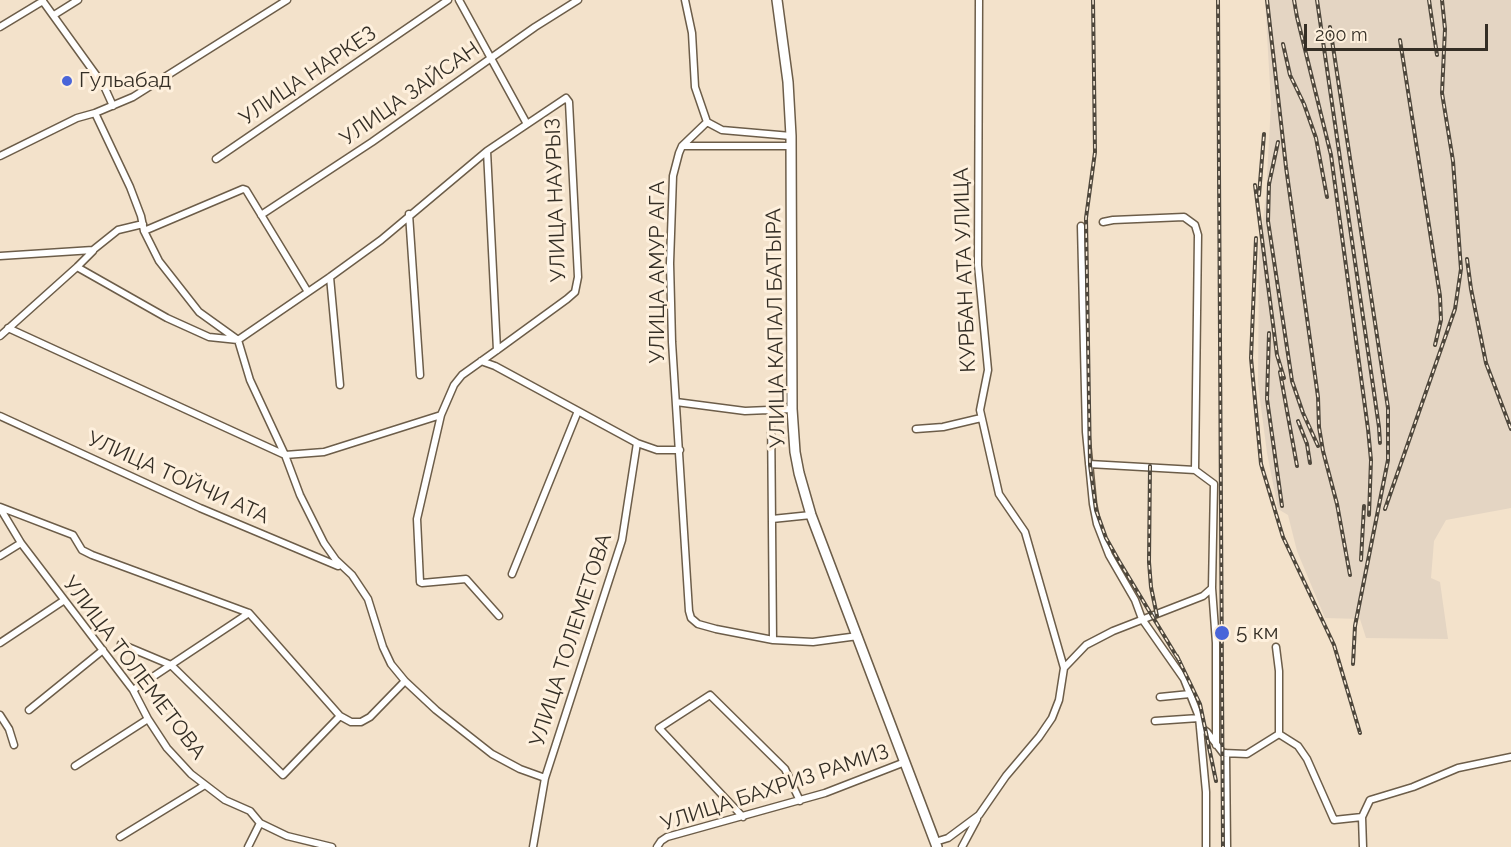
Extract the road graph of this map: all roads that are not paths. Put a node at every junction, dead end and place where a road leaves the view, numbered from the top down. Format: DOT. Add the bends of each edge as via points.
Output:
graph roads {
  1 [pos="43,0"];
  2 [pos="78,0"];
  3 [pos="287,0"];
  4 [pos="448,0"];
  5 [pos="459,0"];
  6 [pos="578,0"];
  7 [pos="685,0"];
  8 [pos="777,0"];
  9 [pos="979,0"];
  10 [pos="54,15"];
  11 [pos="0,27"];
  12 [pos="491,58"];
  13 [pos="113,106"];
  14 [pos="95,113"];
  15 [pos="707,122"];
  16 [pos="527,124"];
  17 [pos="791,141"];
  18 [pos="682,146"];
  19 [pos="486,151"];
  20 [pos="0,156"];
  21 [pos="216,159"];
  22 [pos="409,214"];
  23 [pos="261,215"];
  24 [pos="1103,222"];
  25 [pos="1081,226"];
  26 [pos="143,228"];
  27 [pos="93,250"];
  28 [pos="0,256"];
  29 [pos="77,267"];
  30 [pos="330,277"];
  31 [pos="308,292"];
  32 [pos="8,328"];
  33 [pos="0,336"];
  34 [pos="238,340"];
  35 [pos="497,350"];
  36 [pos="481,361"];
  37 [pos="420,375"];
  38 [pos="340,385"];
  39 [pos="676,402"];
  40 [pos="792,409"];
  41 [pos="771,410"];
  42 [pos="578,411"];
  43 [pos="441,415"];
  44 [pos="0,416"];
  45 [pos="981,418"];
  46 [pos="916,429"];
  47 [pos="637,443"];
  48 [pos="680,450"];
  49 [pos="285,455"];
  50 [pos="1089,464"];
  51 [pos="1195,470"];
  52 [pos="0,508"];
  53 [pos="811,515"];
  54 [pos="772,519"];
  55 [pos="21,543"];
  56 [pos="0,556"];
  57 [pos="344,568"];
  58 [pos="512,574"];
  59 [pos="1212,588"];
  60 [pos="63,601"];
  61 [pos="249,613"];
  62 [pos="499,616"];
  63 [pos="1142,619"];
  64 [pos="858,636"];
  65 [pos="773,640"];
  66 [pos="0,643"];
  67 [pos="121,645"];
  68 [pos="1276,646"];
  69 [pos="103,650"];
  70 [pos="171,665"];
  71 [pos="1064,668"];
  72 [pos="405,681"];
  73 [pos="133,690"];
  74 [pos="1190,694"];
  75 [pos="1160,697"];
  76 [pos="29,710"];
  77 [pos="0,715"];
  78 [pos="340,716"];
  79 [pos="1199,718"];
  80 [pos="148,719"];
  81 [pos="1155,721"];
  82 [pos="1200,727"];
  83 [pos="1279,734"];
  84 [pos="14,745"];
  85 [pos="1216,745"];
  86 [pos="1226,753"];
  87 [pos="1511,757"];
  88 [pos="905,762"];
  89 [pos="75,766"];
  90 [pos="545,778"];
  91 [pos="206,786"];
  92 [pos="800,801"];
  93 [pos="979,815"];
  94 [pos="743,817"];
  95 [pos="1362,818"];
  96 [pos="260,823"];
  97 [pos="120,837"];
  98 [pos="936,845"];
  99 [pos="248,847"];
  100 [pos="332,847"];
  101 [pos="533,847"];
  102 [pos="657,847"];
  103 [pos="962,847"];
  104 [pos="1206,847"];
  105 [pos="1227,847"];
  106 [pos="1363,847"];
  1 -- 10 [label="street"];
  1 -- 11 [label="street"];
  2 -- 10 [label="street"];
  3 -- 13 [label="street"];
  4 -- 21 [label="street, УЛИЦА НАРКЕЗ"];
  5 -- 12 [label="street"];
  6 -- 12 [label="street, УЛИЦА ЗАЙСАН"];
  7 -- 15 [label="street" via="692,33 695,87"];
  8 -- 17 [label="main road, УЛИЦА КАПАЛ БАТЫРА"];
  9 -- 45 [label="street, КУРБАН АТА УЛИЦА" via="978,265 988,370"];
  10 -- 13 [label="street" via="104,86"];
  12 -- 16 [label="street"];
  12 -- 23 [label="street, УЛИЦА ЗАЙСАН"];
  13 -- 14 [label="street"];
  14 -- 20 [label="street"];
  14 -- 26 [label="street" via="130,187"];
  15 -- 17 [label="street" via="722,130"];
  15 -- 18 [label="street"];
  16 -- 19 [label="street"];
  16 -- 35 [label="street, УЛИЦА НАУРЫЗ" via="564,99 569,102 578,277 575,292"];
  17 -- 18 [label="street"];
  17 -- 40 [label="main road, УЛИЦА КАПАЛ БАТЫРА"];
  18 -- 39 [label="street, УЛИЦА АМУР АГА" via="674,177 670,263"];
  19 -- 22 [label="street"];
  19 -- 35 [label="street"];
  22 -- 30 [label="street"];
  22 -- 37 [label="street"];
  23 -- 26 [label="street" via="246,190 240,189"];
  23 -- 31 [label="street"];
  24 -- 51 [label="street" via="1184,217 1195,225"];
  25 -- 50 [label="street"];
  26 -- 27 [label="street" via="118,230"];
  26 -- 34 [label="street" via="159,261 199,312"];
  27 -- 28 [label="street"];
  27 -- 29 [label="street"];
  29 -- 32 [label="street"];
  29 -- 34 [label="street" via="167,318 209,337"];
  30 -- 31 [label="street"];
  30 -- 38 [label="street"];
  31 -- 34 [label="street"];
  32 -- 33 [label="street"];
  32 -- 49 [label="street"];
  34 -- 49 [label="street" via="250,380"];
  35 -- 36 [label="street, УЛИЦА НАУРЫЗ"];
  36 -- 42 [label="street"];
  36 -- 43 [label="street, УЛИЦА НАУРЫЗ" via="454,385"];
  39 -- 41 [label="street" via="745,411"];
  39 -- 48 [label="street, УЛИЦА АМУР АГА"];
  40 -- 41 [label="street"];
  40 -- 53 [label="main road, УЛИЦА КАПАЛ БАТЫРА" via="795,452"];
  41 -- 54 [label="street"];
  42 -- 47 [label="street"];
  42 -- 58 [label="street"];
  43 -- 49 [label="street" via="324,452"];
  43 -- 62 [label="street, УЛИЦА НАУРЫЗ" via="417,519 418,579 423,583 466,579"];
  44 -- 57 [label="street, УЛИЦА ТОЙЧИ АТА" via="200,508"];
  45 -- 46 [label="street"];
  45 -- 71 [label="street, КУРБАН АТА УЛИЦА" via="999,494 1024,532"];
  47 -- 48 [label="street" via="657,450"];
  47 -- 90 [label="street, УЛИЦА ТОЛЕМЕТОВА" via="622,540"];
  48 -- 65 [label="street, УЛИЦА АМУР АГА" via="692,618 716,629"];
  49 -- 57 [label="street" via="324,543"];
  50 -- 51 [label="street"];
  50 -- 63 [label="street" via="1097,524"];
  51 -- 59 [label="street" via="1214,484"];
  52 -- 55 [label="street, УЛИЦА ТОЛЕМЕТОВА"];
  52 -- 61 [label="street" via="74,535 82,550 92,555"];
  53 -- 54 [label="street"];
  53 -- 64 [label="main road, УЛИЦА КАПАЛ БАТЫРА"];
  54 -- 65 [label="street"];
  55 -- 56 [label="street"];
  55 -- 60 [label="street, УЛИЦА ТОЛЕМЕТОВА"];
  57 -- 72 [label="street" via="368,598 383,647"];
  59 -- 63 [label="street" via="1203,596"];
  59 -- 85 [label="street"];
  60 -- 66 [label="street"];
  60 -- 69 [label="street, УЛИЦА ТОЛЕМЕТОВА"];
  61 -- 70 [label="street"];
  61 -- 78 [label="street"];
  63 -- 71 [label="street" via="1086,645"];
  63 -- 74 [label="street" via="1184,679"];
  64 -- 65 [label="street" via="813,642"];
  64 -- 88 [label="main road, УЛИЦА КАПАЛ БАТЫРА"];
  67 -- 70 [label="street"];
  68 -- 83 [label="street" via="1280,671"];
  69 -- 73 [label="street, УЛИЦА ТОЛЕМЕТОВА"];
  69 -- 76 [label="street"];
  70 -- 73 [label="street"];
  70 -- 78 [label="street" via="284,775"];
  71 -- 93 [label="street" via="1052,718"];
  72 -- 78 [label="street" via="361,722"];
  72 -- 90 [label="street" via="492,754"];
  73 -- 80 [label="street, УЛИЦА ТОЛЕМЕТОВА"];
  74 -- 75 [label="street"];
  74 -- 79 [label="street"];
  77 -- 84 [label="street"];
  79 -- 81 [label="street"];
  79 -- 82 [label="street"];
  80 -- 89 [label="street"];
  80 -- 91 [label="street, УЛИЦА ТОЛЕМЕТОВА" via="167,748"];
  82 -- 85 [label="street"];
  82 -- 104 [label="street"];
  83 -- 86 [label="street" via="1247,754"];
  83 -- 95 [label="street" via="1298,746 1307,759 1334,820"];
  85 -- 86 [label="street"];
  86 -- 105 [label="street"];
  87 -- 95 [label="street" via="1458,768 1370,800"];
  88 -- 92 [label="street, УЛИЦА БАХРИЗ РАМИЗ"];
  88 -- 98 [label="main road, УЛИЦА КАПАЛ БАТЫРА"];
  90 -- 101 [label="street, УЛИЦА ТОЛЕМЕТОВА"];
  91 -- 96 [label="street, УЛИЦА ТОЛЕМЕТОВА" via="250,811"];
  91 -- 97 [label="street"];
  92 -- 94 [label="street, УЛИЦА БАХРИЗ РАМИЗ"];
  92 -- 94 [label="street" via="785,769 710,695 659,728"];
  93 -- 98 [label="street"];
  93 -- 103 [label="street"];
  94 -- 102 [label="street, УЛИЦА БАХРИЗ РАМИЗ" via="667,837"];
  95 -- 106 [label="street"];
  96 -- 99 [label="street"];
  96 -- 100 [label="street, УЛИЦА ТОЛЕМЕТОВА" via="287,836"];
}
